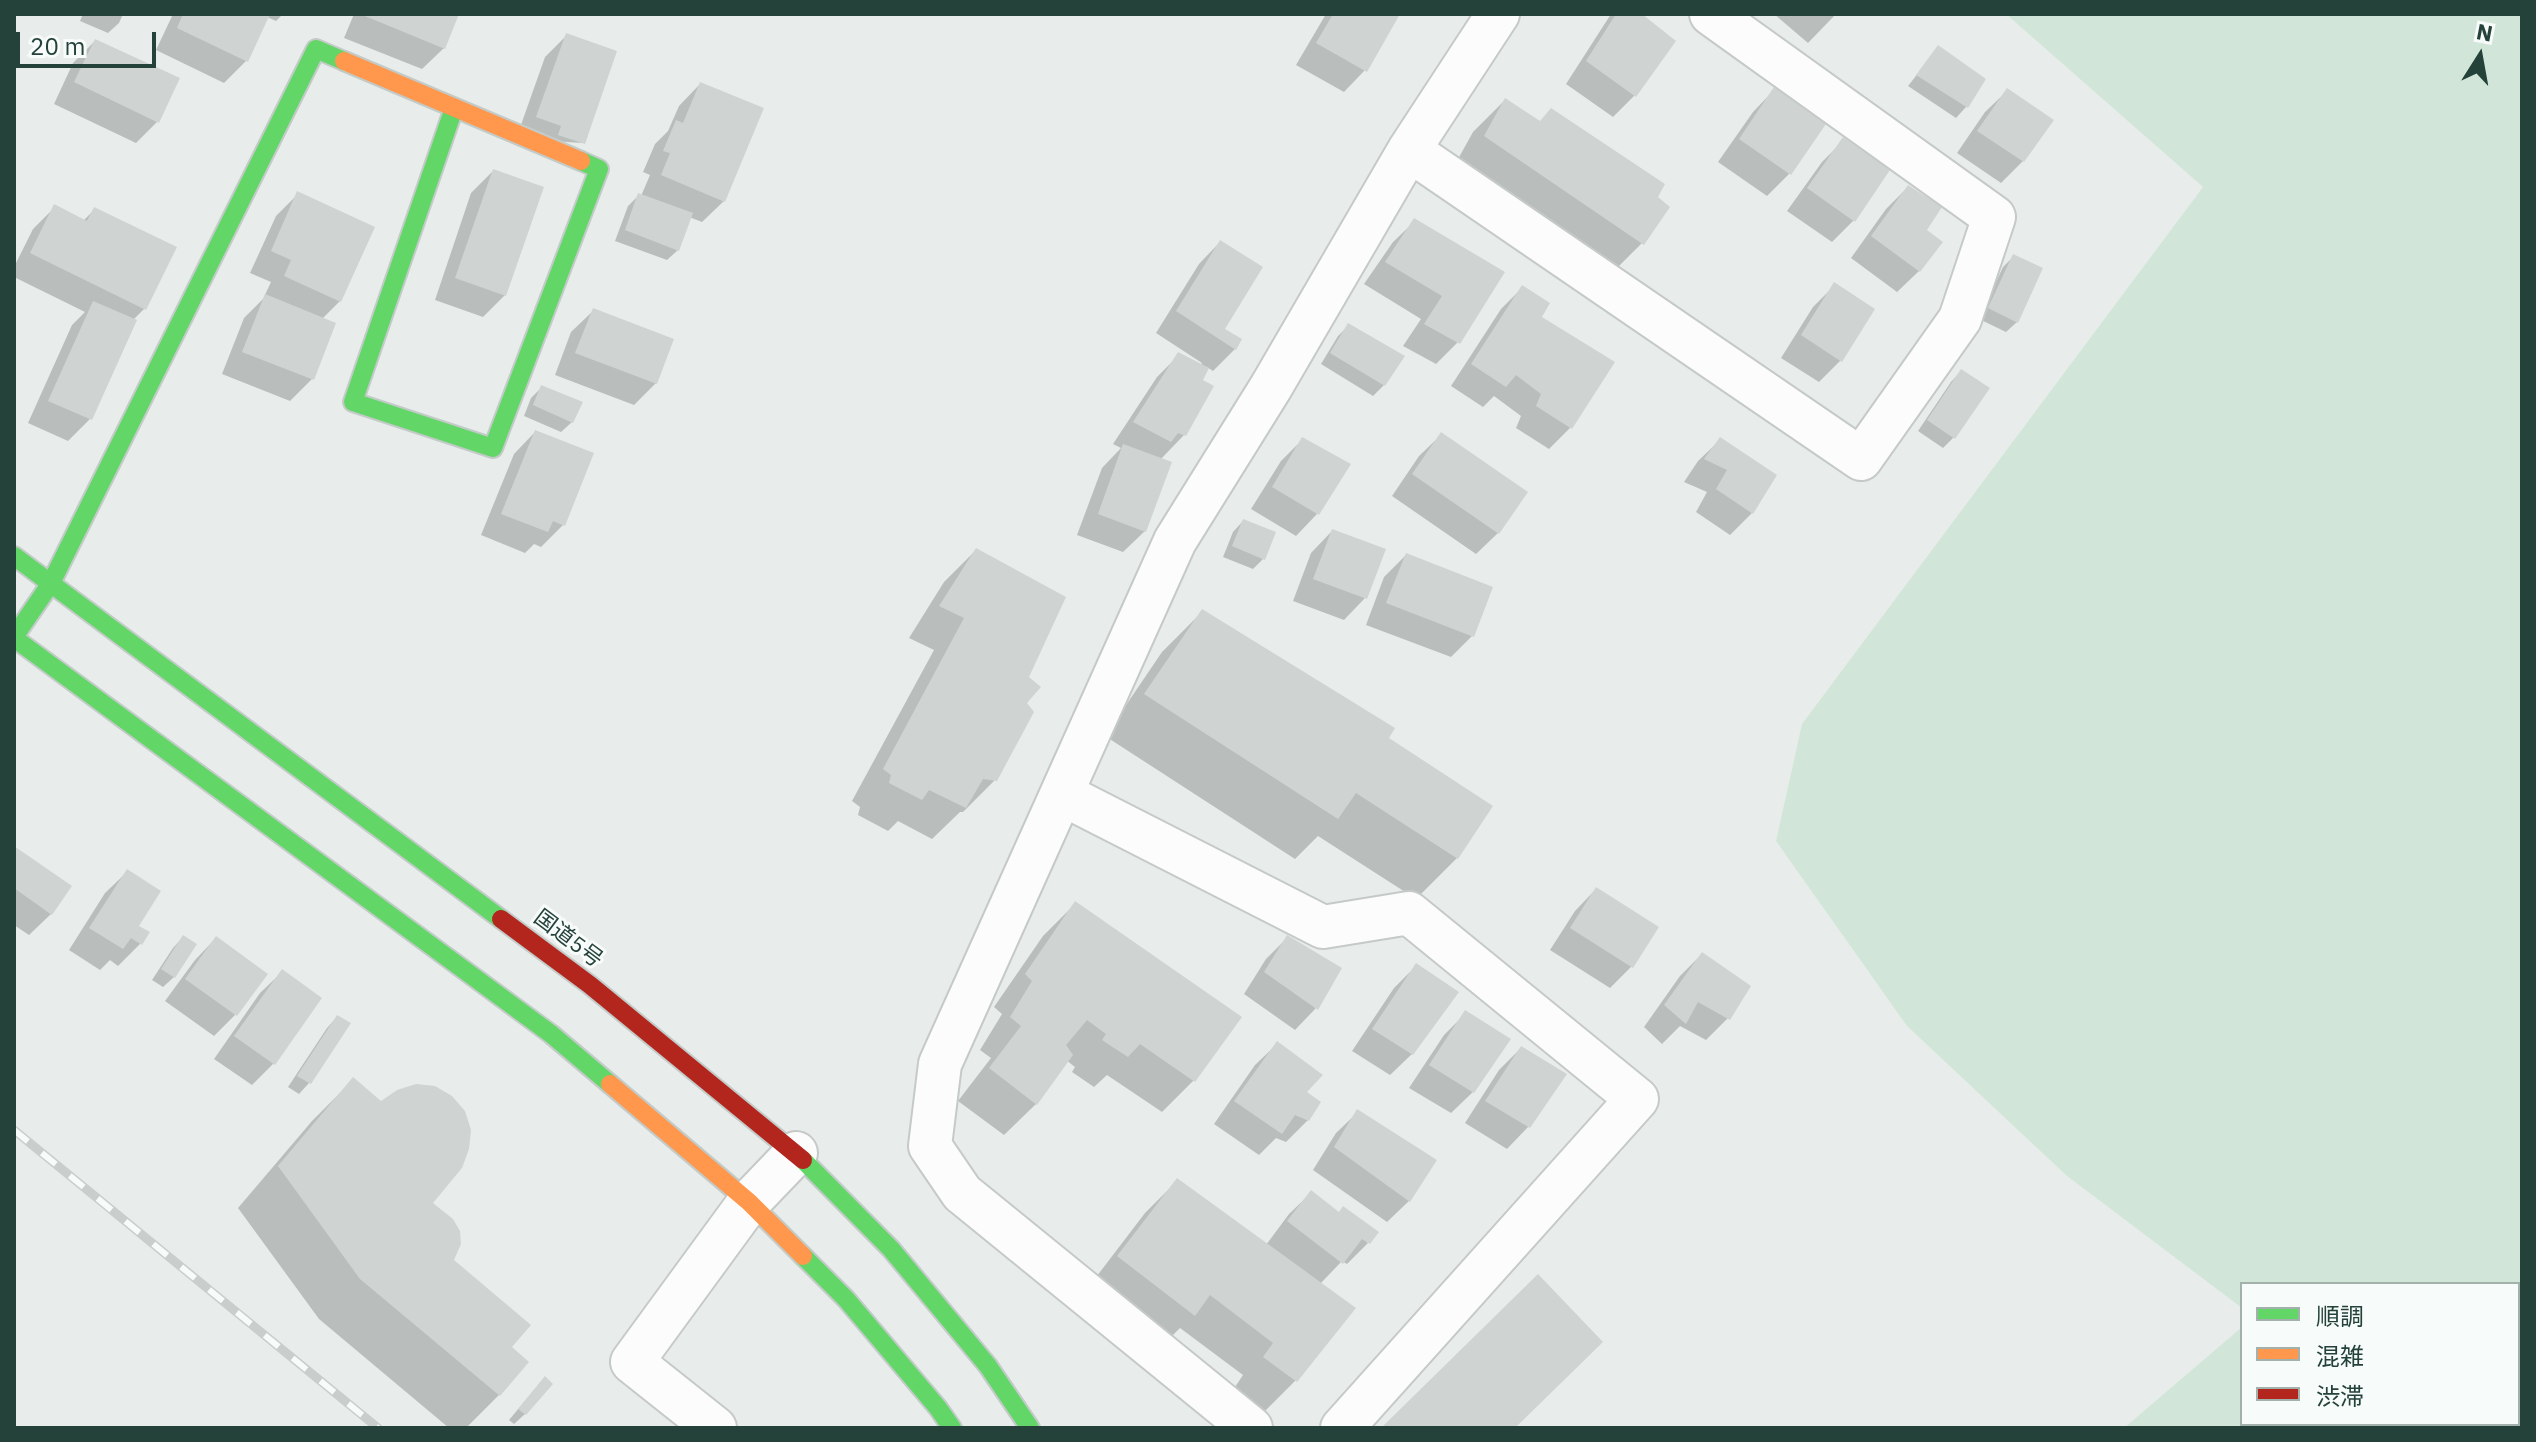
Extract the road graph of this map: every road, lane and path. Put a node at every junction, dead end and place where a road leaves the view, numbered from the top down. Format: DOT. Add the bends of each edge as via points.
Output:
graph roads {
  1 [pos="1498,14"];
  2 [pos="1711,14"];
  3 [pos="454,108"];
  4 [pos="1409,150"];
  5 [pos="14,556"];
  6 [pos="51,583"];
  7 [pos="14,638"];
  8 [pos="1062,794"];
  9 [pos="796,1153"];
  10 [pos="749,1202"];
  11 [pos="715,1428"];
  12 [pos="952,1428"];
  13 [pos="1030,1428"];
  14 [pos="1251,1428"];
  15 [pos="1342,1428"];
  1 -- 4 [label="street"];
  2 -- 4 [label="street" via="1994,217 1960,319 1861,459"];
  3 -- 3 [label="main road" via="599,169 493,448 353,402"];
  3 -- 6 [label="main road" via="316,49"];
  4 -- 8 [label="street" via="1175,541"];
  5 -- 6 [label="main road, 国道5号"];
  6 -- 7 [label="main road"];
  6 -- 9 [label="main road, 国道5号" via="590,985"];
  7 -- 10 [label="main road" via="551,1034"];
  8 -- 14 [label="street" via="940,1064 930,1146 962,1193"];
  8 -- 15 [label="street" via="1323,927 1409,913 1637,1099"];
  9 -- 10 [label="street"];
  9 -- 13 [label="main road, 国道5号" via="891,1249 988,1366"];
  10 -- 11 [label="street" via="632,1362"];
  10 -- 12 [label="main road" via="846,1299"];
}
